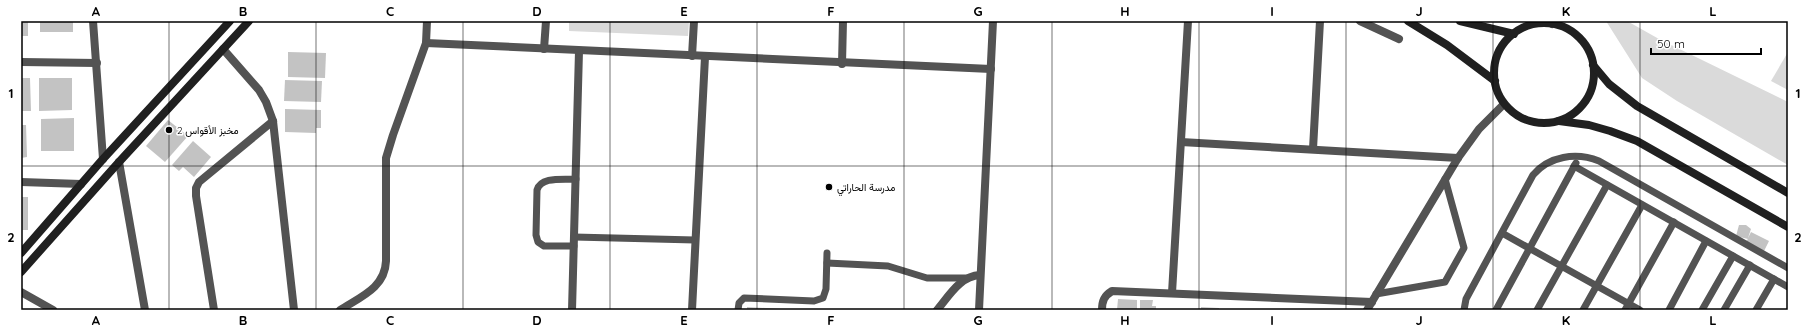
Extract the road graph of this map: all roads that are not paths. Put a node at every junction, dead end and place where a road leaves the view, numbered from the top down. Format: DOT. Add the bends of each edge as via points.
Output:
graph roads {
  1 [pos="93,21"];
  2 [pos="230,21"];
  3 [pos="249,21"];
  4 [pos="427,21"];
  5 [pos="546,21"];
  6 [pos="694,21"];
  7 [pos="843,21"];
  8 [pos="993,21"];
  9 [pos="1188,21"];
  10 [pos="1320,21"];
  11 [pos="1360,21"];
  12 [pos="1408,21"];
  13 [pos="1460,21"];
  14 [pos="1553,23"];
  15 [pos="1514,34"];
  16 [pos="1399,39"];
  17 [pos="426,43"];
  18 [pos="223,49"];
  19 [pos="544,49"];
  20 [pos="580,51"];
  21 [pos="692,56"];
  22 [pos="705,57"];
  23 [pos="21,62"];
  24 [pos="97,63"];
  25 [pos="1592,63"];
  26 [pos="842,64"];
  27 [pos="991,69"];
  28 [pos="1495,81"];
  29 [pos="1504,104"];
  30 [pos="273,121"];
  31 [pos="1559,121"];
  32 [pos="1181,142"];
  33 [pos="1313,149"];
  34 [pos="1580,156"];
  35 [pos="1458,158"];
  36 [pos="103,159"];
  37 [pos="119,162"];
  38 [pos="1574,166"];
  39 [pos="576,179"];
  40 [pos="1445,179"];
  41 [pos="21,182"];
  42 [pos="81,184"];
  43 [pos="1607,185"];
  44 [pos="1788,193"];
  45 [pos="1642,204"];
  46 [pos="1674,222"];
  47 [pos="1788,227"];
  48 [pos="1502,233"];
  49 [pos="574,237"];
  50 [pos="696,240"];
  51 [pos="1706,241"];
  52 [pos="574,246"];
  53 [pos="1529,248"];
  54 [pos="21,253"];
  55 [pos="827,253"];
  56 [pos="1733,256"];
  57 [pos="827,264"];
  58 [pos="1750,265"];
  59 [pos="1561,266"];
  60 [pos="1788,268"];
  61 [pos="21,272"];
  62 [pos="980,275"];
  63 [pos="968,278"];
  64 [pos="1774,279"];
  65 [pos="1597,286"];
  66 [pos="1788,287"];
  67 [pos="21,292"];
  68 [pos="1172,293"];
  69 [pos="1376,294"];
  70 [pos="1372,302"];
  71 [pos="1627,307"];
  72 [pos="53,310"];
  73 [pos="144,310"];
  74 [pos="214,310"];
  75 [pos="294,310"];
  76 [pos="340,310"];
  77 [pos="572,310"];
  78 [pos="692,310"];
  79 [pos="738,310"];
  80 [pos="937,310"];
  81 [pos="979,310"];
  82 [pos="1102,310"];
  83 [pos="1367,310"];
  84 [pos="1464,310"];
  85 [pos="1496,310"];
  86 [pos="1536,310"];
  87 [pos="1583,310"];
  88 [pos="1640,310"];
  89 [pos="1669,310"];
  90 [pos="1702,310"];
  91 [pos="1724,310"];
  92 [pos="1756,310"];
  1 -- 24 [label="street"];
  2 -- 36 [label="street"];
  3 -- 18 [label="street"];
  4 -- 17 [label="street"];
  5 -- 19 [label="street"];
  6 -- 21 [label="street"];
  7 -- 26 [label="street"];
  8 -- 27 [label="street"];
  9 -- 32 [label="street"];
  10 -- 33 [label="street"];
  11 -- 16 [label="street"];
  12 -- 28 [label="street" via="1447,45"];
  13 -- 15 [label="street"];
  14 -- 15 [label="street" via="1532,25"];
  14 -- 25 [label="street" via="1571,31 1578,38 1590,54"];
  15 -- 28 [label="street" via="1506,41 1496,60"];
  17 -- 19 [label="street"];
  17 -- 76 [label="street" via="386,158 384,276 374,288"];
  18 -- 30 [label="street" via="260,90"];
  18 -- 37 [label="street"];
  19 -- 20 [label="street"];
  20 -- 21 [label="street"];
  20 -- 39 [label="street"];
  21 -- 22 [label="street"];
  22 -- 26 [label="street"];
  22 -- 50 [label="street"];
  23 -- 24 [label="street"];
  24 -- 36 [label="street"];
  25 -- 31 [label="street" via="1593,78 1590,92 1583,105 1572,115"];
  25 -- 44 [label="street" via="1608,84 1632,103"];
  26 -- 27 [label="street"];
  27 -- 62 [label="street"];
  28 -- 29 [label="street"];
  29 -- 31 [label="street" via="1524,119 1547,123"];
  29 -- 35 [label="street" via="1479,129"];
  30 -- 74 [label="street" via="199,182 196,188"];
  30 -- 75 [label="street"];
  31 -- 47 [label="street" via="1596,127 1637,141"];
  32 -- 33 [label="street"];
  32 -- 68 [label="street"];
  33 -- 35 [label="street"];
  34 -- 38 [label="lane"];
  34 -- 48 [label="lane" via="1550,161 1538,169"];
  34 -- 60 [label="lane" via="1599,161"];
  35 -- 40 [label="street"];
  36 -- 42 [label="street"];
  37 -- 61 [label="street"];
  37 -- 73 [label="street"];
  38 -- 43 [label="lane"];
  38 -- 53 [label="lane"];
  39 -- 49 [label="street"];
  39 -- 52 [label="lane" via="544,181 537,190 538,242 544,246"];
  40 -- 69 [label="street"];
  40 -- 69 [label="lane" via="1464,248 1445,282"];
  41 -- 42 [label="street"];
  42 -- 54 [label="street"];
  43 -- 45 [label="lane"];
  43 -- 59 [label="lane"];
  45 -- 46 [label="lane"];
  45 -- 65 [label="lane"];
  46 -- 51 [label="lane"];
  46 -- 71 [label="lane"];
  48 -- 53 [label="lane"];
  48 -- 84 [label="lane" via="1466,299"];
  49 -- 50 [label="lane"];
  49 -- 52 [label="street"];
  50 -- 78 [label="street"];
  51 -- 56 [label="lane"];
  51 -- 89 [label="lane"];
  52 -- 77 [label="street"];
  53 -- 59 [label="lane"];
  53 -- 85 [label="lane"];
  55 -- 57 [label="lane"];
  56 -- 58 [label="lane"];
  56 -- 90 [label="lane"];
  57 -- 63 [label="lane" via="888,266 927,278"];
  57 -- 79 [label="lane" via="826,294 818,300 744,298 739,303"];
  58 -- 64 [label="lane"];
  58 -- 91 [label="lane"];
  59 -- 65 [label="lane"];
  59 -- 86 [label="lane"];
  62 -- 63 [label="street"];
  62 -- 81 [label="street"];
  63 -- 80 [label="street" via="958,285"];
  64 -- 66 [label="lane"];
  64 -- 92 [label="lane"];
  65 -- 71 [label="lane"];
  65 -- 87 [label="lane"];
  67 -- 72 [label="street"];
  68 -- 70 [label="street"];
  68 -- 82 [label="street" via="1112,291 1103,299"];
  69 -- 70 [label="street"];
  70 -- 83 [label="street"];
  71 -- 88 [label="lane"];
}
